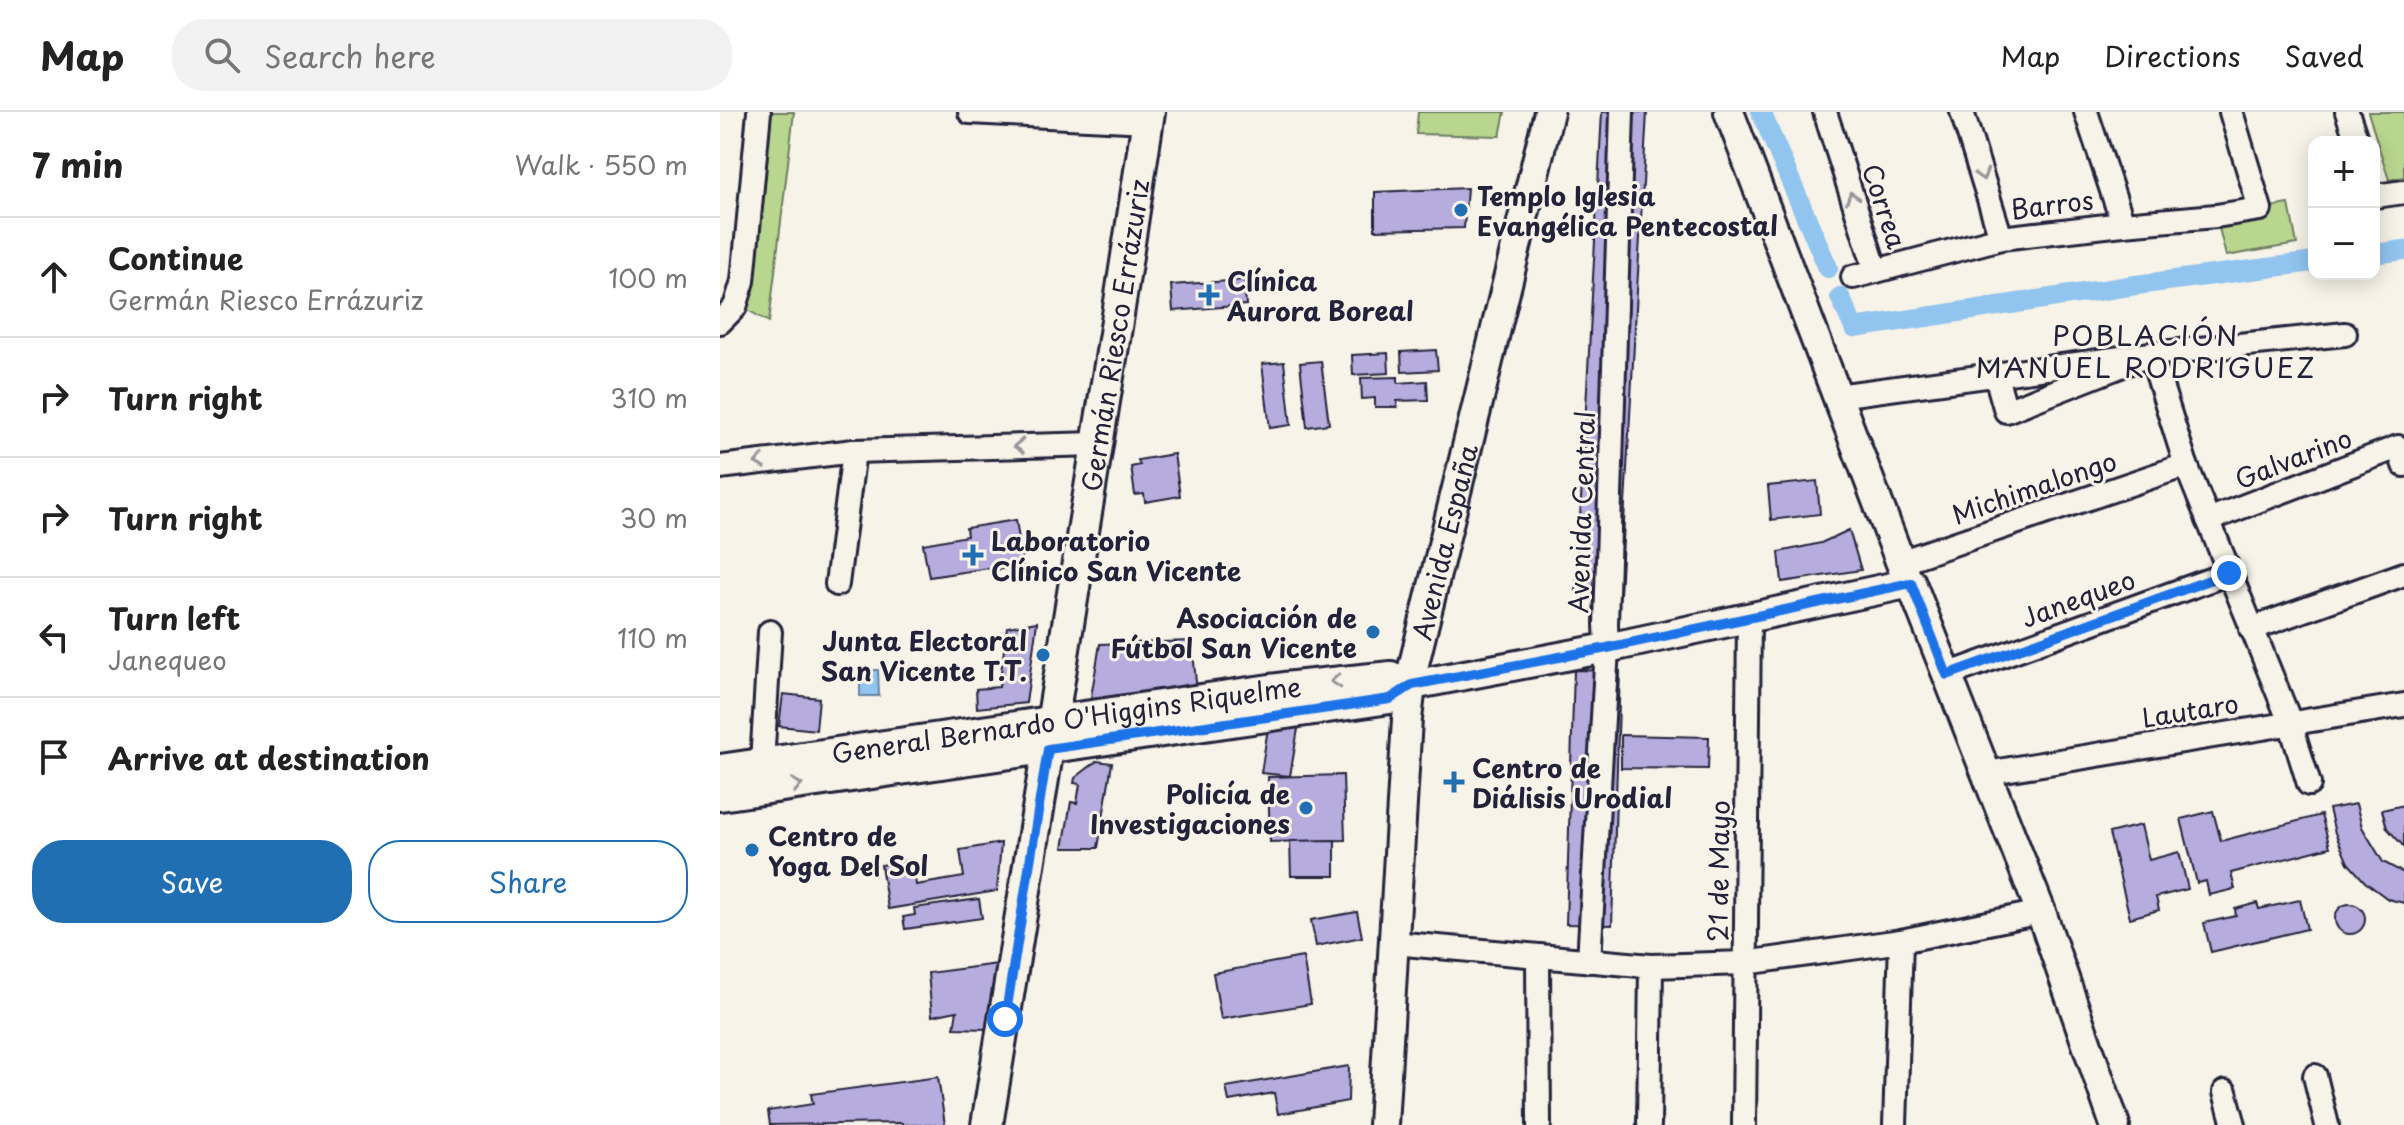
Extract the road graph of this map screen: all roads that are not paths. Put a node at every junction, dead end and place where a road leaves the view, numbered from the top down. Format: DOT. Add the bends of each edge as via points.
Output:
graph roads {
  1 [pos="759,112"];
  2 [pos="970,112"];
  3 [pos="1549,112"];
  4 [pos="1622,112"];
  5 [pos="1729,112"];
  6 [pos="1825,112"];
  7 [pos="1962,112"];
  8 [pos="2086,112"];
  9 [pos="2231,112"];
  10 [pos="2347,112"];
  11 [pos="1148,117"];
  12 [pos="2355,136"];
  13 [pos="2404,192"];
  14 [pos="2380,194"];
  15 [pos="2123,224"];
  16 [pos="2001,238"];
  17 [pos="1876,271"];
  18 [pos="1853,277"];
  19 [pos="728,314"];
  20 [pos="2345,334"];
  21 [pos="2151,354"];
  22 [pos="1996,376"];
  23 [pos="1837,396"];
  24 [pos="1097,444"];
  25 [pos="854,451"];
  26 [pos="2401,456"];
  27 [pos="2186,465"];
  28 [pos="720,467"];
  29 [pos="2208,520"];
  30 [pos="1906,573"];
  31 [pos="2229,573"];
  32 [pos="2404,574"];
  33 [pos="837,584"];
  34 [pos="1749,618"];
  35 [pos="2251,629"];
  36 [pos="770,632"];
  37 [pos="1607,648"];
  38 [pos="1947,675"];
  39 [pos="1412,685"];
  40 [pos="2404,705"];
  41 [pos="1053,719"];
  42 [pos="2290,722"];
  43 [pos="1048,749"];
  44 [pos="762,763"];
  45 [pos="720,769"];
  46 [pos="1986,773"];
  47 [pos="2309,784"];
  48 [pos="720,796"];
  49 [pos="2041,912"];
  50 [pos="1901,941"];
  51 [pos="1393,943"];
  52 [pos="1538,956"];
  53 [pos="1589,961"];
  54 [pos="1745,963"];
  55 [pos="1651,966"];
  56 [pos="2315,1076"];
  57 [pos="2225,1092"];
  58 [pos="987,1125"];
  59 [pos="1383,1125"];
  60 [pos="1539,1125"];
  61 [pos="1649,1125"];
  62 [pos="1744,1125"];
  63 [pos="1895,1125"];
  64 [pos="2115,1125"];
  65 [pos="2234,1125"];
  66 [pos="2327,1125"];
  1 -- 19 [label="street" via="743,281"];
  2 -- 11 [label="street"];
  3 -- 39 [label="street, Avenida España"];
  4 -- 37 [label="street, Avenida Central"];
  5 -- 23 [label="street"];
  17 -- 6 [label="street, Correa, one-way"];
  7 -- 16 [label="street, one-way"];
  8 -- 15 [label="street"];
  9 -- 15 [label="street, Barros" via="2260,209"];
  10 -- 12 [label="street"];
  11 -- 24 [label="main road, Germán Riesco Errázuriz"];
  13 -- 14 [label="street"];
  15 -- 16 [label="street, Barros"];
  16 -- 17 [label="street, Barros"];
  17 -- 18 [label="street, Barros"];
  20 -- 21 [label="street"];
  21 -- 22 [label="street"];
  21 -- 22 [label="street" via="2006,411"];
  21 -- 27 [label="street"];
  22 -- 23 [label="street"];
  23 -- 30 [label="street"];
  24 -- 25 [label="street, one-way"];
  24 -- 41 [label="main road, Germán Riesco Errázuriz"];
  25 -- 28 [label="street, one-way"];
  25 -- 33 [label="street"];
  26 -- 29 [label="street, Galvarino"];
  27 -- 29 [label="street"];
  27 -- 30 [label="street, Michimalongo"];
  29 -- 31 [label="street"];
  30 -- 34 [label="street, General Bernardo O'Higgins Riquelme"];
  30 -- 38 [label="street"];
  31 -- 35 [label="street"];
  31 -- 38 [label="street, Janequeo"];
  32 -- 35 [label="street"];
  34 -- 37 [label="street, General Bernardo O'Higgins Riquelme"];
  34 -- 54 [label="street, 21 de Mayo"];
  35 -- 42 [label="street"];
  36 -- 44 [label="street"];
  37 -- 39 [label="street, General Bernardo O'Higgins Riquelme"];
  37 -- 53 [label="street, Avenida Central"];
  38 -- 46 [label="street"];
  39 -- 41 [label="street, General Bernardo O'Higgins Riquelme, one-way" via="1391,676"];
  39 -- 43 [label="street, General Bernardo O'Higgins Riquelme" via="1390,699"];
  39 -- 51 [label="street, Avenida España"];
  40 -- 42 [label="street, Lautaro"];
  41 -- 43 [label="main road, Germán Riesco Errázuriz"];
  41 -- 44 [label="street, General Bernardo O'Higgins Riquelme"];
  42 -- 46 [label="street, Lautaro"];
  42 -- 47 [label="street"];
  48 -- 43 [label="street, General Bernardo O'Higgins Riquelme, one-way"];
  43 -- 58 [label="main road, Germán Riesco Errázuriz"];
  44 -- 45 [label="street, General Bernardo O'Higgins Riquelme"];
  46 -- 49 [label="street"];
  49 -- 50 [label="street"];
  49 -- 64 [label="street"];
  50 -- 54 [label="street"];
  50 -- 63 [label="street"];
  51 -- 52 [label="street"];
  51 -- 59 [label="street, Avenida España"];
  52 -- 53 [label="street"];
  52 -- 60 [label="street"];
  53 -- 55 [label="street"];
  54 -- 55 [label="street"];
  54 -- 62 [label="street, 21 de Mayo"];
  55 -- 61 [label="street"];
  56 -- 66 [label="street"];
  57 -- 65 [label="street"];
}
